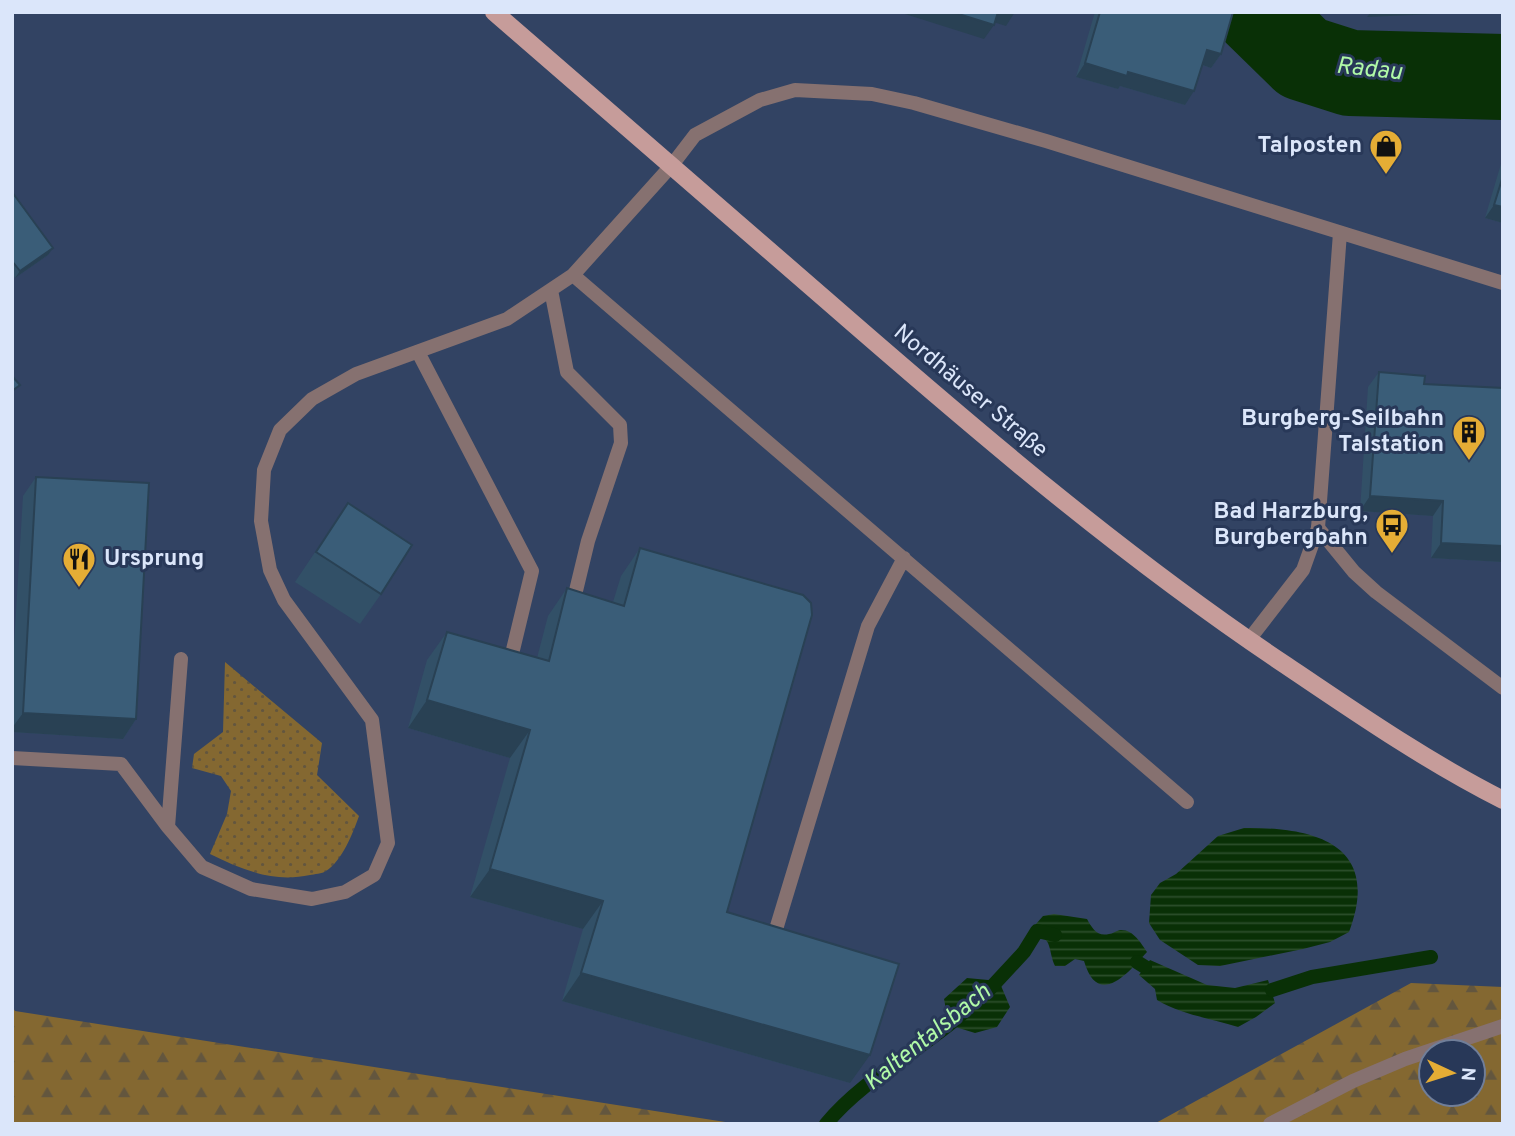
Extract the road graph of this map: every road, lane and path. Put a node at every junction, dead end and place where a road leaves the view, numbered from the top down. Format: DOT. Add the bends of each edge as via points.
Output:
graph roads {
  1 [pos="494,12"];
  2 [pos="673,165"];
  3 [pos="1340,233"];
  4 [pos="573,275"];
  5 [pos="1503,283"];
  6 [pos="551,290"];
  7 [pos="418,352"];
  8 [pos="1318,528"];
  9 [pos="904,558"];
  10 [pos="574,599"];
  11 [pos="1248,640"];
  12 [pos="511,658"];
  13 [pos="181,660"];
  14 [pos="1503,688"];
  15 [pos="12,758"];
  16 [pos="1503,800"];
  17 [pos="1187,802"];
  18 [pos="168,827"];
  19 [pos="775,936"];
  20 [pos="1503,1026"];
  21 [pos="1270,1124"];
  1 -- 2 [label="main road, Nordhäuser Straße"];
  2 -- 3 [label="street" via="695,135 760,100 795,90 872,94 1046,141"];
  2 -- 4 [label="street"];
  2 -- 11 [label="main road, Nordhäuser Straße" via="1022,469"];
  3 -- 5 [label="street"];
  3 -- 8 [label="street"];
  4 -- 6 [label="street"];
  4 -- 9 [label="street"];
  6 -- 7 [label="street" via="507,319"];
  6 -- 10 [label="street" via="567,372 620,425 621,443"];
  7 -- 12 [label="street" via="533,571"];
  7 -- 18 [label="street" via="356,374 312,399 280,430 264,470 261,521 270,570 284,600 372,720 388,844 374,875 345,892 312,899 251,889 202,867"];
  8 -- 11 [label="street" via="1303,570"];
  8 -- 14 [label="street" via="1376,592"];
  9 -- 17 [label="street"];
  9 -- 19 [label="street" via="868,626"];
  11 -- 16 [label="main road, Nordhäuser Straße" via="1388,735"];
  13 -- 18 [label="street"];
  15 -- 18 [label="street" via="121,764"];
  20 -- 21 [label="street" via="1405,1059"];
}
